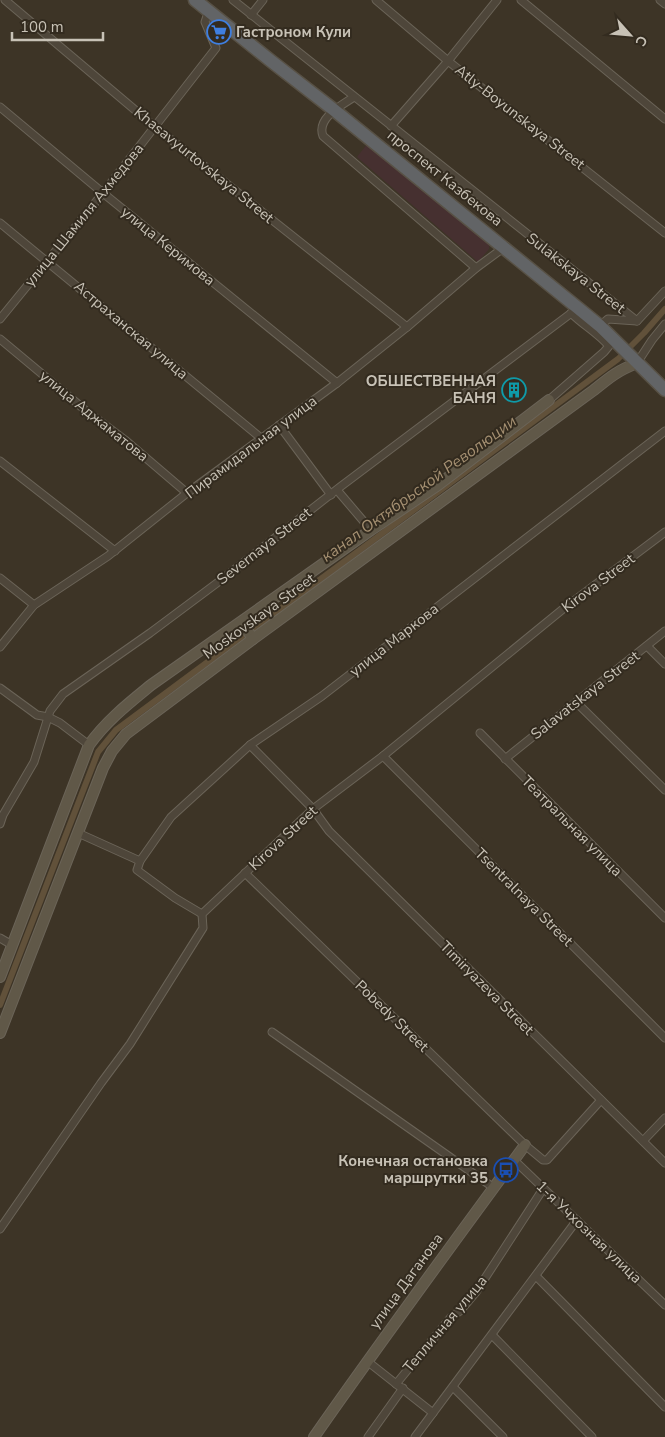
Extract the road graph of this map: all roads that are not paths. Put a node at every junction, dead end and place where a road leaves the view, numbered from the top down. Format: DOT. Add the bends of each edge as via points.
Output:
graph roads {
  1 [pos="5,0"];
  2 [pos="195,0"];
  3 [pos="233,0"];
  4 [pos="263,0"];
  5 [pos="376,0"];
  6 [pos="498,0"];
  7 [pos="521,0"];
  8 [pos="660,0"];
  9 [pos="665,4"];
  10 [pos="207,5"];
  11 [pos="251,15"];
  12 [pos="448,61"];
  13 [pos="354,98"];
  14 [pos="0,107"];
  15 [pos="336,108"];
  16 [pos="665,119"];
  17 [pos="154,126"];
  18 [pos="391,126"];
  19 [pos="103,193"];
  20 [pos="0,224"];
  21 [pos="665,233"];
  22 [pos="506,246"];
  23 [pos="46,261"];
  24 [pos="476,268"];
  25 [pos="665,291"];
  26 [pos="575,310"];
  27 [pos="0,319"];
  28 [pos="637,321"];
  29 [pos="601,324"];
  30 [pos="665,324"];
  31 [pos="407,327"];
  32 [pos="0,339"];
  33 [pos="635,358"];
  34 [pos="337,383"];
  35 [pos="665,384"];
  36 [pos="665,390"];
  37 [pos="549,400"];
  38 [pos="279,425"];
  39 [pos="664,432"];
  40 [pos="261,438"];
  41 [pos="0,461"];
  42 [pos="188,493"];
  43 [pos="334,493"];
  44 [pos="370,530"];
  45 [pos="665,532"];
  46 [pos="115,551"];
  47 [pos="0,578"];
  48 [pos="34,605"];
  49 [pos="242,622"];
  50 [pos="665,631"];
  51 [pos="253,639"];
  52 [pos="647,646"];
  53 [pos="0,647"];
  54 [pos="665,664"];
  55 [pos="0,688"];
  56 [pos="576,702"];
  57 [pos="48,717"];
  58 [pos="480,733"];
  59 [pos="89,745"];
  60 [pos="250,745"];
  61 [pos="383,756"];
  62 [pos="505,759"];
  63 [pos="665,790"];
  64 [pos="312,810"];
  65 [pos="0,824"];
  66 [pos="78,833"];
  67 [pos="140,861"];
  68 [pos="245,873"];
  69 [pos="202,914"];
  70 [pos="665,918"];
  71 [pos="0,938"];
  72 [pos="12,945"];
  73 [pos="0,977"];
  74 [pos="272,1032"];
  75 [pos="0,1033"];
  76 [pos="665,1038"];
  77 [pos="601,1100"];
  78 [pos="665,1118"];
  79 [pos="643,1141"];
  80 [pos="525,1145"];
  81 [pos="514,1160"];
  82 [pos="665,1163"];
  83 [pos="493,1187"];
  84 [pos="543,1189"];
  85 [pos="578,1220"];
  86 [pos="0,1229"];
  87 [pos="536,1276"];
  88 [pos="665,1305"];
  89 [pos="492,1335"];
  90 [pos="368,1361"];
  91 [pos="396,1384"];
  92 [pos="453,1387"];
  93 [pos="403,1388"];
  94 [pos="665,1408"];
  95 [pos="433,1413"];
  96 [pos="419,1435"];
  97 [pos="315,1437"];
  98 [pos="368,1437"];
  99 [pos="503,1437"];
  100 [pos="592,1437"];
  1 -- 17 [label="street, Khasavyurtovskaya Street"];
  2 -- 10 [label="highway, проспект Казбекова"];
  3 -- 11 [label="street, Sulakskaya Street"];
  4 -- 11 [label="street"];
  5 -- 12 [label="street, Atly-Boyunskaya Street"];
  6 -- 12 [label="street"];
  7 -- 16 [label="street"];
  8 -- 9 [label="street"];
  10 -- 15 [label="highway, проспект Казбекова" via="271,61"];
  10 -- 17 [label="street, улица Шамиля Ахмедова" via="205,22 216,48"];
  11 -- 13 [label="street, Sulakskaya Street"];
  12 -- 18 [label="street"];
  12 -- 21 [label="street, Atly-Boyunskaya Street"];
  13 -- 15 [label="street"];
  13 -- 18 [label="street, Sulakskaya Street"];
  14 -- 19 [label="street, улица Керимова"];
  15 -- 22 [label="highway, проспект Казбекова"];
  15 -- 24 [label="street" via="323,124 323,136"];
  17 -- 19 [label="street, улица Шамиля Ахмедова"];
  17 -- 31 [label="street, Khasavyurtovskaya Street"];
  18 -- 28 [label="street, Sulakskaya Street"];
  19 -- 23 [label="street, улица Шамиля Ахмедова"];
  19 -- 34 [label="street, улица Керимова"];
  20 -- 23 [label="street, Астраханская улица"];
  22 -- 24 [label="street, Пирамидальная улица"];
  22 -- 26 [label="highway, проспект Казбекова"];
  22 -- 29 [label="highway, проспект Казбекова" via="594,314"];
  23 -- 27 [label="street, улица Шамиля Ахмедова"];
  23 -- 40 [label="street, Астраханская улица"];
  24 -- 31 [label="street, Пирамидальная улица"];
  25 -- 28 [label="street"];
  26 -- 29 [label="highway, проспект Казбекова"];
  26 -- 37 [label="street" via="580,322 609,346"];
  26 -- 43 [label="street, Severnaya Street"];
  28 -- 29 [label="street" via="608,319"];
  29 -- 33 [label="highway, проспект Казбекова"];
  30 -- 33 [label="street"];
  31 -- 34 [label="street, Пирамидальная улица"];
  32 -- 42 [label="street, улица Аджаматова"];
  33 -- 35 [label="highway, проспект Казбекова"];
  33 -- 36 [label="highway, проспект Казбекова"];
  33 -- 51 [label="main road, Moskovskaya Street"];
  34 -- 38 [label="street, Пирамидальная улица"];
  37 -- 44 [label="main road, Moskovskaya Street" via="438,485"];
  38 -- 40 [label="street, Пирамидальная улица"];
  38 -- 43 [label="street"];
  39 -- 60 [label="street, улица Маркова" via="322,696"];
  40 -- 42 [label="street, Пирамидальная улица"];
  41 -- 46 [label="street"];
  42 -- 46 [label="street, Пирамидальная улица"];
  43 -- 44 [label="street"];
  43 -- 57 [label="street, Severnaya Street" via="158,627 63,694"];
  44 -- 49 [label="main road, Moskovskaya Street"];
  45 -- 61 [label="street, Kirova Street" via="563,609"];
  46 -- 48 [label="street, Пирамидальная улица"];
  47 -- 48 [label="street"];
  48 -- 53 [label="street, Пирамидальная улица"];
  49 -- 51 [label="main road"];
  49 -- 59 [label="main road, Moskovskaya Street" via="151,685 119,712"];
  50 -- 52 [label="street, Salavatskaya Street"];
  51 -- 66 [label="main road, Moskovskaya Street" via="126,734 107,759"];
  52 -- 54 [label="street"];
  52 -- 56 [label="street, Salavatskaya Street"];
  55 -- 57 [label="street" via="37,714"];
  56 -- 62 [label="street, Salavatskaya Street"];
  56 -- 63 [label="street"];
  57 -- 59 [label="street"];
  57 -- 65 [label="street, Severnaya Street" via="34,762"];
  58 -- 62 [label="street, Театральная улица"];
  59 -- 72 [label="main road, Moskovskaya Street"];
  60 -- 64 [label="street, Timiryazeva Street"];
  60 -- 67 [label="street, улица Маркова" via="171,817"];
  61 -- 64 [label="street, Kirova Street"];
  61 -- 76 [label="street, Tsentralnaya Street"];
  62 -- 70 [label="street, Театральная улица"];
  64 -- 68 [label="street, Kirova Street"];
  64 -- 77 [label="street, Timiryazeva Street" via="329,831"];
  66 -- 67 [label="street"];
  66 -- 75 [label="main road, Moskovskaya Street"];
  67 -- 69 [label="street" via="137,870"];
  68 -- 69 [label="street, Kirova Street"];
  68 -- 80 [label="street, Pobedy Street"];
  69 -- 86 [label="street" via="204,928 130,1044"];
  71 -- 72 [label="street"];
  72 -- 73 [label="main road, Moskovskaya Street"];
  74 -- 83 [label="street"];
  77 -- 79 [label="street, Timiryazeva Street"];
  77 -- 80 [label="street, Pobedy Street" via="547,1160"];
  78 -- 79 [label="street"];
  79 -- 82 [label="street, Timiryazeva Street"];
  80 -- 81 [label="main road, улица Даганова"];
  81 -- 83 [label="main road, улица Даганова"];
  81 -- 84 [label="street, 1-я Учхозная улица"];
  83 -- 90 [label="main road, улица Даганова"];
  84 -- 85 [label="street, 1-я Учхозная улица"];
  84 -- 91 [label="street, Тепличная улица" via="476,1292"];
  85 -- 87 [label="street"];
  85 -- 88 [label="street, 1-я Учхозная улица"];
  87 -- 89 [label="street"];
  87 -- 94 [label="street"];
  89 -- 92 [label="street"];
  89 -- 100 [label="street"];
  90 -- 91 [label="street"];
  90 -- 97 [label="main road, улица Даганова"];
  91 -- 93 [label="street"];
  92 -- 95 [label="street"];
  92 -- 99 [label="street"];
  93 -- 95 [label="street"];
  93 -- 98 [label="street, Тепличная улица"];
  95 -- 96 [label="street"];
}
